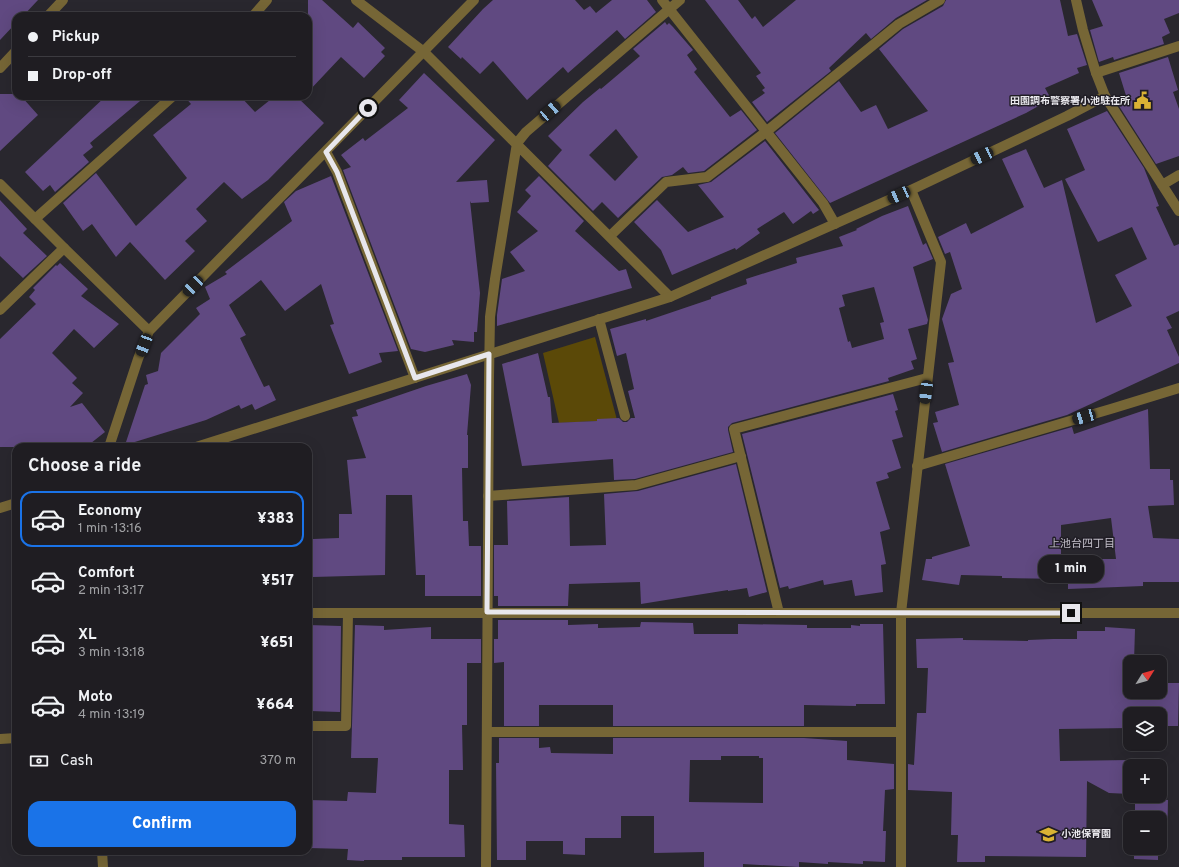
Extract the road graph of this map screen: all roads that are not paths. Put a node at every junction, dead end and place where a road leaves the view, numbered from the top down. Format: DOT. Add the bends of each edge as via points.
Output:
graph roads {
  1 [pos="63,0"];
  2 [pos="267,0"];
  3 [pos="356,0"];
  4 [pos="474,0"];
  5 [pos="662,0"];
  6 [pos="680,0"];
  7 [pos="940,0"];
  8 [pos="1076,0"];
  9 [pos="670,8"];
  10 [pos="52,12"];
  11 [pos="256,12"];
  12 [pos="1179,46"];
  13 [pos="424,52"];
  14 [pos="12,55"];
  15 [pos="0,68"];
  16 [pos="1096,73"];
  17 [pos="1105,96"];
  18 [pos="169,100"];
  19 [pos="767,131"];
  20 [pos="517,143"];
  21 [pos="326,152"];
  22 [pos="1179,175"];
  23 [pos="0,184"];
  24 [pos="1162,185"];
  25 [pos="912,190"];
  26 [pos="1179,211"];
  27 [pos="35,219"];
  28 [pos="835,224"];
  29 [pos="610,236"];
  30 [pos="64,248"];
  31 [pos="670,297"];
  32 [pos="0,310"];
  33 [pos="599,319"];
  34 [pos="149,331"];
  35 [pos="489,354"];
  36 [pos="415,378"];
  37 [pos="927,378"];
  38 [pos="1179,388"];
  39 [pos="625,416"];
  40 [pos="110,443"];
  41 [pos="209,443"];
  42 [pos="741,456"];
  43 [pos="917,466"];
  44 [pos="488,496"];
  45 [pos="12,504"];
  46 [pos="0,508"];
  47 [pos="487,612"];
  48 [pos="312,613"];
  49 [pos="348,613"];
  50 [pos="779,613"];
  51 [pos="901,613"];
  52 [pos="1179,613"];
  53 [pos="312,726"];
  54 [pos="487,732"];
  55 [pos="901,732"];
  56 [pos="12,738"];
  57 [pos="0,739"];
  58 [pos="102,855"];
  59 [pos="102,867"];
  60 [pos="486,867"];
  61 [pos="901,867"];
  1 -- 10 [label="street"];
  2 -- 11 [label="street"];
  3 -- 13 [label="street"];
  4 -- 13 [label="street"];
  5 -- 9 [label="street"];
  6 -- 9 [label="street"];
  7 -- 19 [label="street" via="899,24"];
  8 -- 16 [label="street"];
  9 -- 19 [label="street"];
  9 -- 20 [label="street" via="526,132"];
  12 -- 16 [label="street"];
  13 -- 20 [label="street"];
  13 -- 21 [label="street"];
  14 -- 15 [label="street"];
  16 -- 17 [label="street"];
  17 -- 24 [label="street"];
  17 -- 25 [label="street"];
  18 -- 27 [label="street"];
  19 -- 28 [label="street" via="823,203"];
  19 -- 29 [label="street" via="707,177 666,182"];
  20 -- 29 [label="street"];
  20 -- 35 [label="street" via="494,279"];
  21 -- 34 [label="street"];
  21 -- 36 [label="street" via="337,172"];
  22 -- 24 [label="street"];
  23 -- 27 [label="street"];
  24 -- 26 [label="street"];
  25 -- 28 [label="street"];
  25 -- 37 [label="street" via="941,262"];
  27 -- 30 [label="street"];
  28 -- 31 [label="street"];
  29 -- 31 [label="street"];
  30 -- 32 [label="street"];
  30 -- 34 [label="street"];
  31 -- 33 [label="street"];
  33 -- 35 [label="street"];
  33 -- 39 [label="street"];
  34 -- 40 [label="street"];
  35 -- 36 [label="street"];
  35 -- 44 [label="street"];
  36 -- 41 [label="street"];
  37 -- 42 [label="street" via="734,429"];
  37 -- 43 [label="street"];
  38 -- 43 [label="street"];
  42 -- 44 [label="street" via="636,485"];
  42 -- 50 [label="street"];
  43 -- 51 [label="street"];
  44 -- 47 [label="street"];
  45 -- 46 [label="street"];
  47 -- 49 [label="street"];
  47 -- 50 [label="street"];
  47 -- 54 [label="street"];
  48 -- 49 [label="street"];
  49 -- 53 [label="street" via="346,726"];
  50 -- 51 [label="street"];
  51 -- 52 [label="street"];
  51 -- 55 [label="street"];
  54 -- 55 [label="street"];
  54 -- 60 [label="street"];
  55 -- 61 [label="street"];
  56 -- 57 [label="street"];
  58 -- 59 [label="street"];
}
